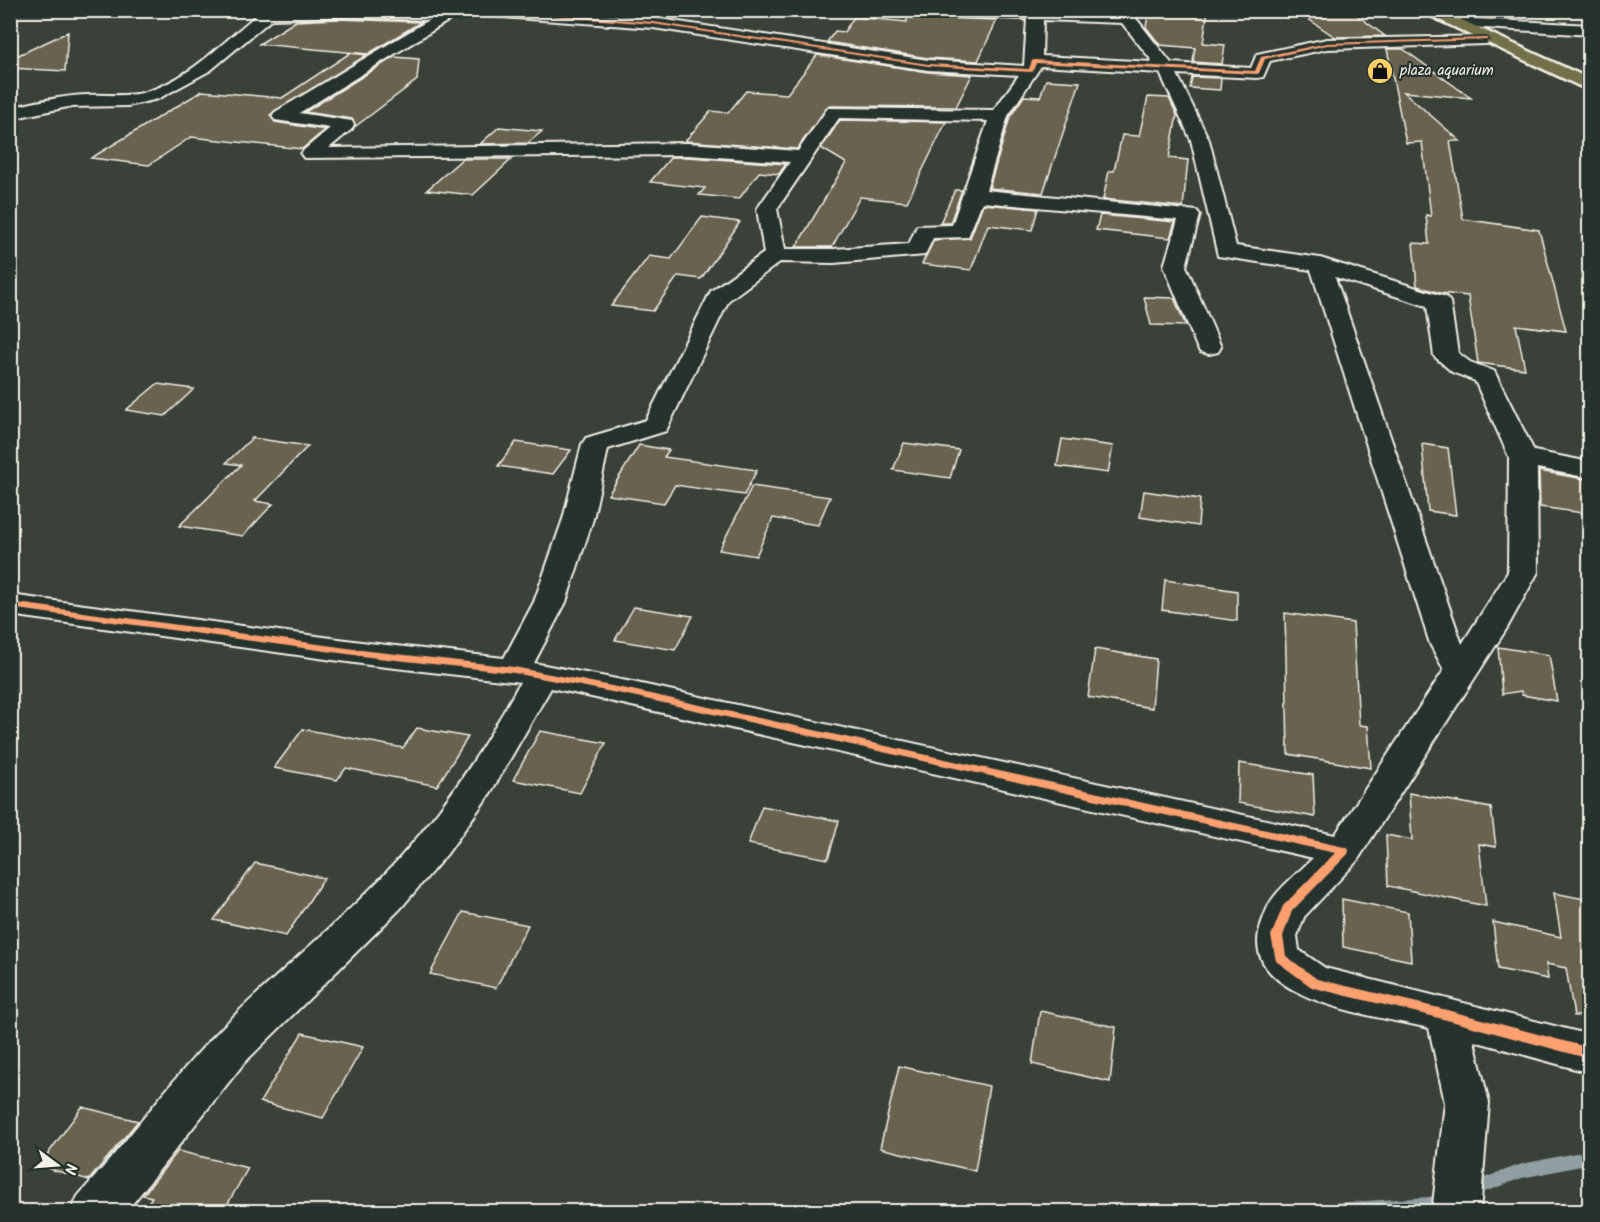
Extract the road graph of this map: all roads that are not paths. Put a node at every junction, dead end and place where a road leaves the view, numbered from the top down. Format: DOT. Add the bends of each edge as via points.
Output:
graph roads {
  1 [pos="245,10"];
  2 [pos="465,10"];
  3 [pos="475,10"];
  4 [pos="915,10"];
  5 [pos="1426,10"];
  6 [pos="339,11"];
  7 [pos="268,14"];
  8 [pos="1126,14"];
  9 [pos="1035,15"];
  10 [pos="445,17"];
  11 [pos="1451,23"];
  12 [pos="1590,30"];
  13 [pos="1486,39"];
  14 [pos="1033,66"];
  15 [pos="1166,68"];
  16 [pos="1590,86"];
  17 [pos="10,114"];
  18 [pos="999,116"];
  19 [pos="804,157"];
  20 [pos="974,195"];
  21 [pos="776,255"];
  22 [pos="1320,265"];
  23 [pos="1209,348"];
  24 [pos="1523,457"];
  25 [pos="1590,470"];
  26 [pos="10,605"];
  27 [pos="1461,670"];
  28 [pos="528,672"];
  29 [pos="1344,851"];
  30 [pos="1448,1015"];
  31 [pos="1590,1054"];
  32 [pos="95,1212"];
  33 [pos="1456,1212"];
  1 -- 7 [label="street"];
  2 -- 10 [label="street"];
  3 -- 14 [label="street" via="653,23 928,65"];
  4 -- 9 [label="street"];
  5 -- 11 [label="highway"];
  6 -- 7 [label="street"];
  6 -- 10 [label="street"];
  7 -- 17 [label="street" via="240,40 158,93 132,100 84,100"];
  8 -- 9 [label="street"];
  8 -- 15 [label="street"];
  9 -- 14 [label="street"];
  10 -- 19 [label="street" via="281,116 345,125 311,154 688,149"];
  11 -- 12 [label="street"];
  11 -- 13 [label="highway"];
  13 -- 15 [label="street" via="1327,44 1263,58 1257,73"];
  13 -- 16 [label="highway"];
  14 -- 15 [label="street"];
  14 -- 18 [label="street"];
  15 -- 22 [label="street" via="1200,140 1226,251"];
  18 -- 19 [label="street" via="834,112"];
  18 -- 20 [label="street"];
  19 -- 21 [label="street" via="767,209"];
  20 -- 21 [label="street" via="960,232 925,231 917,250 834,256"];
  20 -- 23 [label="street" via="1190,215 1175,266"];
  21 -- 28 [label="street" via="719,296 657,425 596,444 578,519"];
  22 -- 24 [label="street" via="1438,302 1446,356 1485,376"];
  22 -- 27 [label="street" via="1446,644"];
  24 -- 25 [label="street"];
  24 -- 27 [label="street" via="1523,572"];
  26 -- 28 [label="street"];
  27 -- 29 [label="street"];
  28 -- 29 [label="street"];
  28 -- 32 [label="street" via="504,746 433,845 228,1051"];
  29 -- 30 [label="street" via="1287,909 1277,936 1280,958 1314,983"];
  30 -- 31 [label="street"];
  30 -- 33 [label="street" via="1467,1103"];
}
